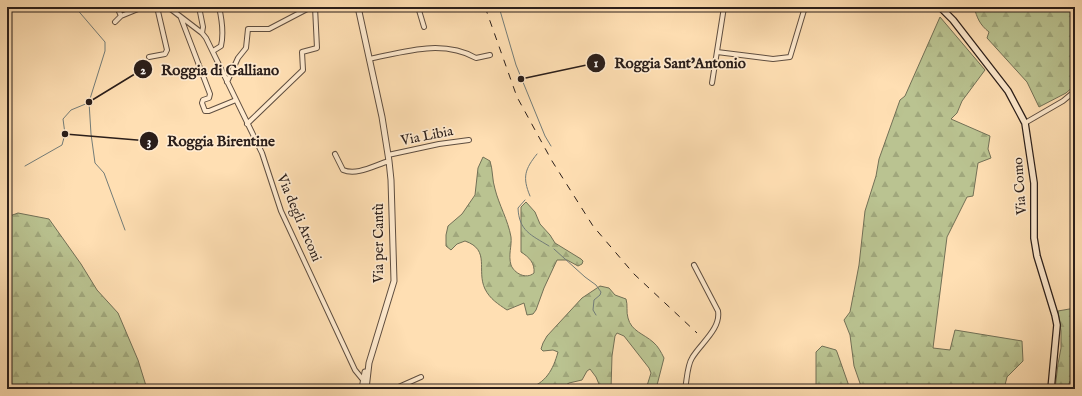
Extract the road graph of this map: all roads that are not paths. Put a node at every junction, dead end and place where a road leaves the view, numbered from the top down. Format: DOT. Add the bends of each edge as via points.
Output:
graph roads {
  1 [pos="117,7"];
  2 [pos="143,7"];
  3 [pos="157,7"];
  4 [pos="168,7"];
  5 [pos="207,7"];
  6 [pos="220,7"];
  7 [pos="311,7"];
  8 [pos="316,7"];
  9 [pos="358,7"];
  10 [pos="418,7"];
  11 [pos="724,7"];
  12 [pos="805,7"];
  13 [pos="940,7"];
  14 [pos="199,8"];
  15 [pos="121,16"];
  16 [pos="181,18"];
  17 [pos="115,22"];
  18 [pos="424,27"];
  19 [pos="202,33"];
  20 [pos="212,51"];
  21 [pos="717,52"];
  22 [pos="490,55"];
  23 [pos="149,57"];
  24 [pos="369,60"];
  25 [pos="227,82"];
  26 [pos="712,83"];
  27 [pos="1075,91"];
  28 [pos="236,100"];
  29 [pos="1025,123"];
  30 [pos="247,124"];
  31 [pos="469,140"];
  32 [pos="335,154"];
  33 [pos="388,155"];
  34 [pos="389,161"];
  35 [pos="694,265"];
  36 [pos="369,363"];
  37 [pos="366,370"];
  38 [pos="356,371"];
  39 [pos="421,377"];
  40 [pos="365,381"];
  41 [pos="362,389"];
  42 [pos="366,389"];
  43 [pos="394,389"];
  44 [pos="685,389"];
  45 [pos="1051,389"];
  1 -- 15 [label="street"];
  2 -- 15 [label="street"];
  3 -- 23 [label="street" via="167,50 165,54"];
  4 -- 16 [label="street, Via degli Arconi"];
  5 -- 14 [label="street"];
  6 -- 20 [label="street" via="223,23 222,42 221,46"];
  7 -- 25 [label="street" via="269,29 248,29 246,48 238,58"];
  8 -- 30 [label="street" via="317,48 302,52 303,70"];
  9 -- 24 [label="street, Via per Cantù"];
  10 -- 18 [label="street"];
  11 -- 21 [label="street"];
  12 -- 21 [label="street" via="790,57 773,59"];
  13 -- 29 [label="main road, Via Como" via="1008,90"];
  14 -- 19 [label="street"];
  15 -- 17 [label="street"];
  16 -- 19 [label="street, Via degli Arconi"];
  16 -- 28 [label="street" via="210,94 202,103 205,111"];
  19 -- 20 [label="street, Via degli Arconi"];
  20 -- 25 [label="street, Via degli Arconi"];
  21 -- 26 [label="street"];
  22 -- 24 [label="street" via="476,58 466,52 429,47"];
  24 -- 33 [label="street, Via per Cantù"];
  25 -- 28 [label="street, Via degli Arconi"];
  27 -- 29 [label="street"];
  28 -- 30 [label="street, Via degli Arconi"];
  29 -- 45 [label="main road, Via Como" via="1034,183 1034,238 1057,325"];
  30 -- 38 [label="street, Via degli Arconi" via="262,153 281,211"];
  31 -- 33 [label="street, Via Libia"];
  32 -- 34 [label="street" via="343,170 349,173"];
  33 -- 34 [label="street, Via per Cantù"];
  34 -- 36 [label="street, Via per Cantù" via="394,281"];
  35 -- 44 [label="street" via="718,311 718,316 714,328 691,359"];
  36 -- 37 [label="street"];
  36 -- 40 [label="street, Via per Cantù"];
  37 -- 38 [label="street" via="360,373"];
  37 -- 40 [label="street"];
  38 -- 40 [label="street, Via degli Arconi"];
  39 -- 43 [label="street"];
  40 -- 41 [label="street"];
  40 -- 42 [label="street, Via per Cantù"];
}
